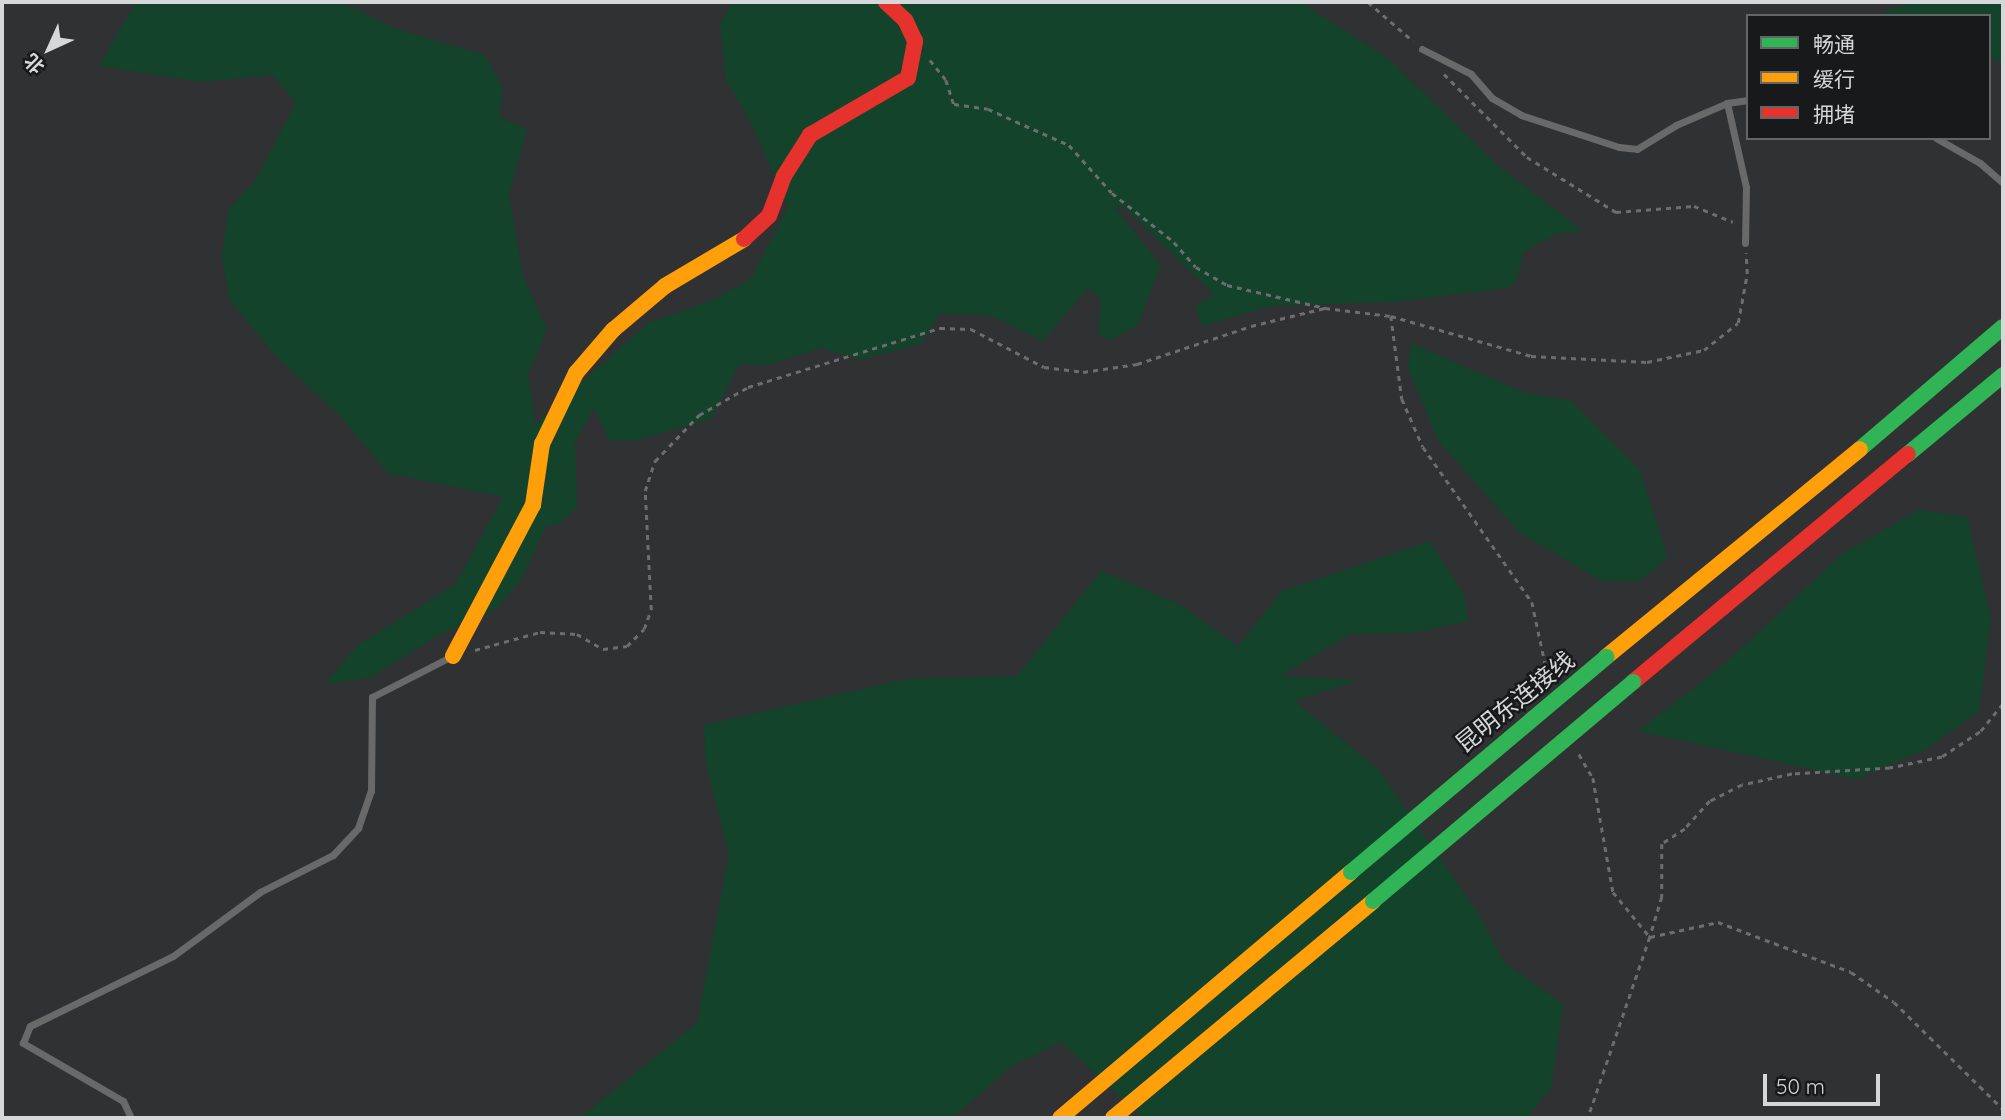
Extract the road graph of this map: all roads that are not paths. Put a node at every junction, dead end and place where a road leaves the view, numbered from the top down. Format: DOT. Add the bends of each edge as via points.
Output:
graph roads {
  1 [pos="886,2"];
  2 [pos="1422,50"];
  3 [pos="1746,100"];
  4 [pos="1727,103"];
  5 [pos="1940,140"];
  6 [pos="2003,183"];
  7 [pos="1745,243"];
  8 [pos="2003,327"];
  9 [pos="2003,375"];
  10 [pos="453,656"];
  11 [pos="1253,1001"];
  12 [pos="1128,1062"];
  13 [pos="131,1118"];
  14 [pos="1052,1118"];
  15 [pos="1060,1118"];
  16 [pos="1113,1118"];
  17 [pos="1129,1118"];
  1 -- 10 [label="main road" via="905,20 915,41 908,78 810,135 784,176 769,216 737,246 665,286 613,330 576,373 542,444 533,505"];
  2 -- 4 [label="lane" via="1471,74 1492,98 1521,115 1619,147 1637,149 1676,124"];
  3 -- 4 [label="lane"];
  4 -- 7 [label="lane" via="1746,187"];
  5 -- 6 [label="lane" via="1980,163"];
  8 -- 12 [label="main road, 昆明东连接线, bridge"];
  9 -- 11 [label="main road, bridge"];
  10 -- 13 [label="lane" via="372,696 371,791 358,828 333,855 260,892 173,956 30,1027 23,1043 123,1101"];
  11 -- 16 [label="main road"];
  11 -- 17 [label="main road"];
  12 -- 14 [label="main road"];
  12 -- 15 [label="main road, 昆明东连接线"];
}
